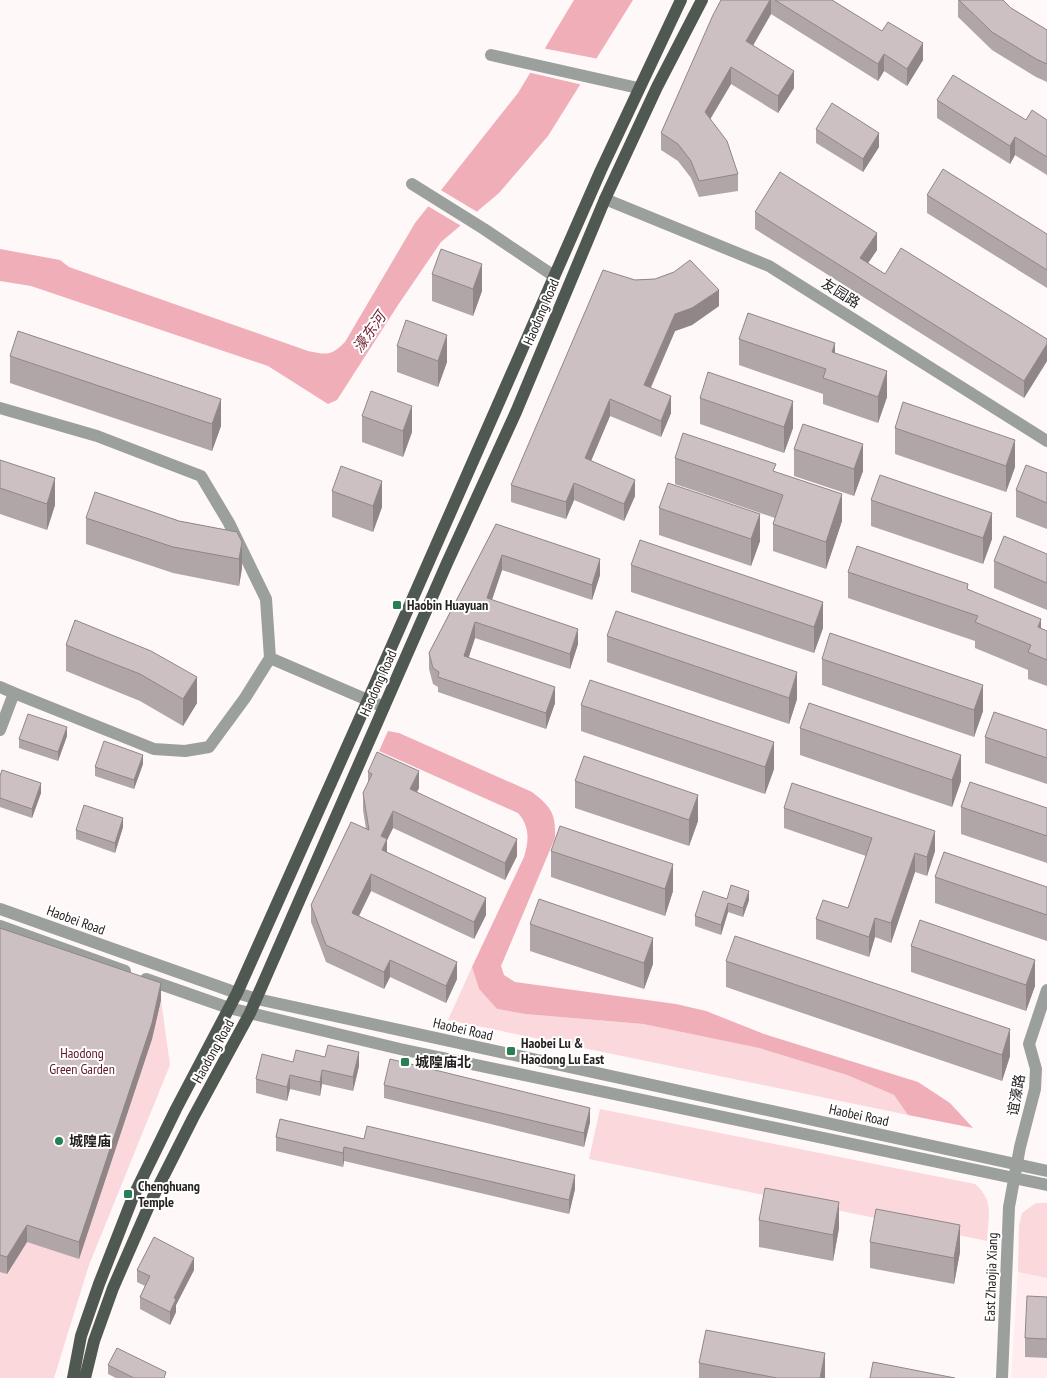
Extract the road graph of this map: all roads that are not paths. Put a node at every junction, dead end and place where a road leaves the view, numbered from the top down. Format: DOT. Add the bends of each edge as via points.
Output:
graph roads {
  1 [pos="681,0"];
  2 [pos="702,0"];
  3 [pos="491,55"];
  4 [pos="638,88"];
  5 [pos="412,184"];
  6 [pos="605,199"];
  7 [pos="554,276"];
  8 [pos="0,408"];
  9 [pos="1047,441"];
  10 [pos="270,658"];
  11 [pos="0,687"];
  12 [pos="14,693"];
  13 [pos="368,700"];
  14 [pos="384,707"];
  15 [pos="0,730"];
  16 [pos="0,909"];
  17 [pos="0,926"];
  18 [pos="1047,990"];
  19 [pos="237,994"];
  20 [pos="257,999"];
  21 [pos="229,1008"];
  22 [pos="250,1013"];
  23 [pos="1017,1164"];
  24 [pos="1047,1170"];
  25 [pos="1015,1178"];
  26 [pos="1047,1185"];
  27 [pos="72,1378"];
  28 [pos="85,1378"];
  29 [pos="1002,1378"];
  1 -- 4 [label="main road, Haodong Road"];
  2 -- 6 [label="main road, Haodong Road"];
  3 -- 4 [label="street"];
  4 -- 7 [label="main road, Haodong Road"];
  5 -- 7 [label="street"];
  6 -- 9 [label="street, 友园路" via="769,266"];
  6 -- 14 [label="main road, Haodong Road" via="516,412"];
  7 -- 13 [label="main road, Haodong Road"];
  8 -- 10 [label="street" via="97,436 201,476 229,523 266,599"];
  10 -- 12 [label="street" via="246,698 209,747 185,751 154,749"];
  10 -- 13 [label="street"];
  11 -- 12 [label="street"];
  12 -- 15 [label="street"];
  13 -- 14 [label="street"];
  13 -- 19 [label="main road, Haodong Road"];
  14 -- 20 [label="main road, Haodong Road"];
  16 -- 19 [label="street, Haobei Road"];
  17 -- 21 [label="street"];
  18 -- 23 [label="street, 谊濠路" via="1029,1044 1036,1069 1035,1089"];
  19 -- 20 [label="street, Haobei Road"];
  19 -- 21 [label="main road, Haodong Road"];
  20 -- 22 [label="main road, Haodong Road"];
  20 -- 23 [label="street, Haobei Road"];
  21 -- 22 [label="street"];
  21 -- 27 [label="main road, Haodong Road" via="133,1197 81,1336"];
  22 -- 25 [label="street" via="400,1049"];
  22 -- 28 [label="main road, Haodong Road" via="151,1201 113,1288"];
  23 -- 24 [label="street, Haobei Road"];
  23 -- 25 [label="street, 谊濠路"];
  25 -- 26 [label="street"];
  25 -- 29 [label="street, East Zhaojia Xiang" via="1009,1207"];
}
